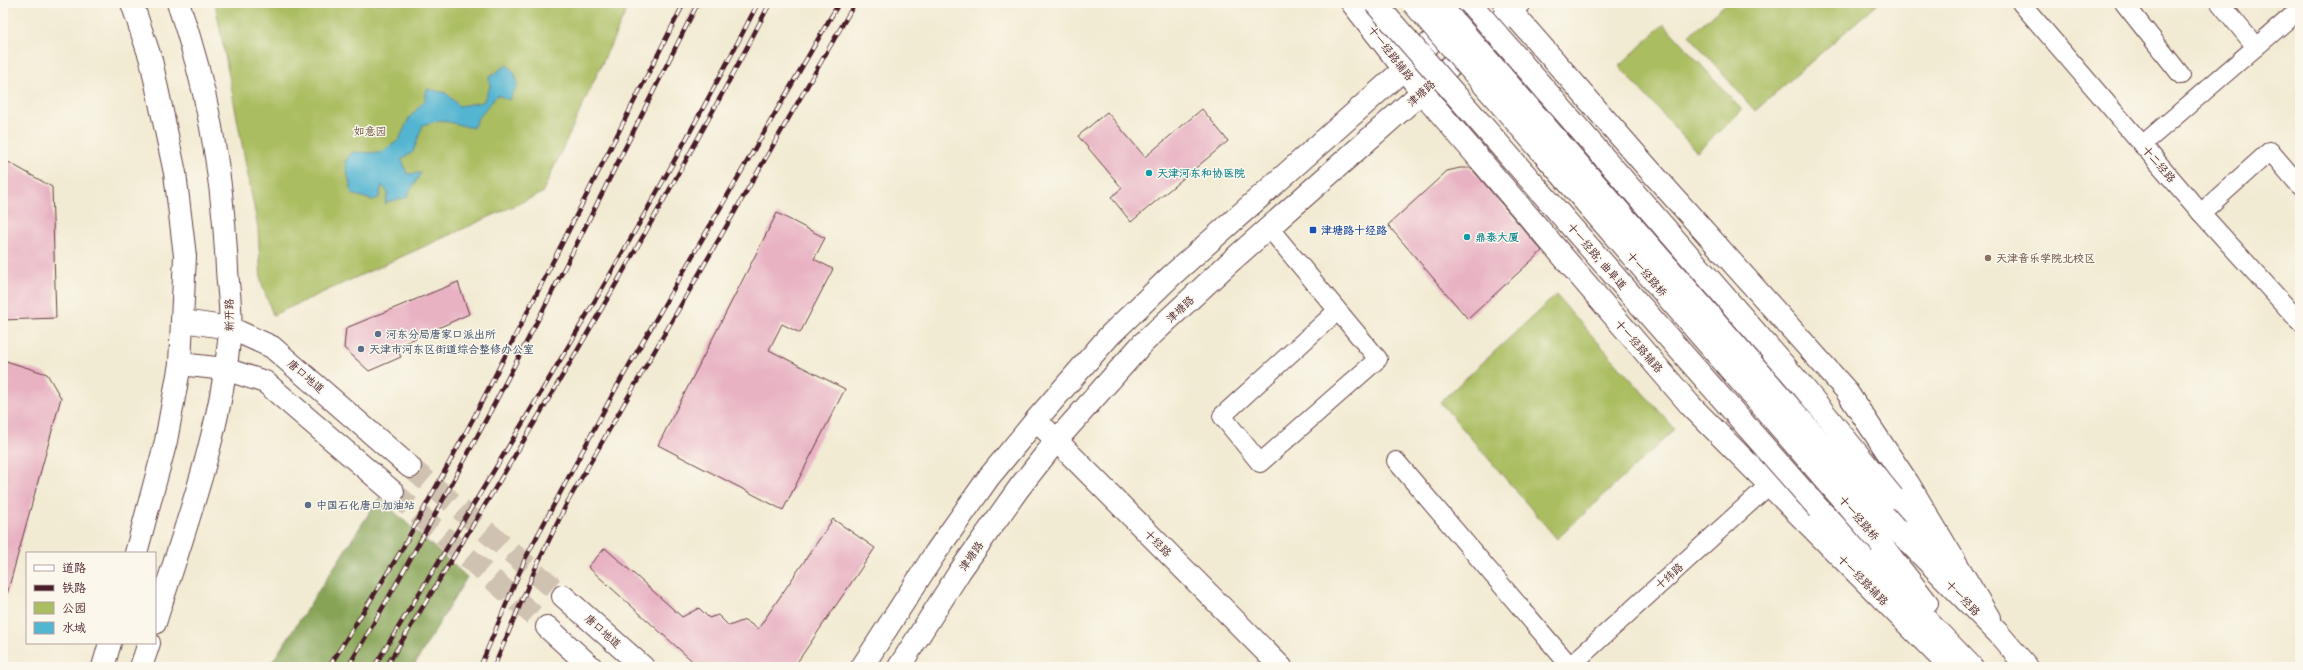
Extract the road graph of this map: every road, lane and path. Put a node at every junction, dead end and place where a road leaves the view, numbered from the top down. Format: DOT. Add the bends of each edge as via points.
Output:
graph roads {
  1 [pos="115,3"];
  2 [pos="132,3"];
  3 [pos="178,3"];
  4 [pos="182,3"];
  5 [pos="1352,3"];
  6 [pos="1375,3"];
  7 [pos="1412,3"];
  8 [pos="1438,3"];
  9 [pos="1470,3"];
  10 [pos="2021,3"];
  11 [pos="2124,3"];
  12 [pos="2220,3"];
  13 [pos="1511,5"];
  14 [pos="2300,8"];
  15 [pos="188,31"];
  16 [pos="2256,47"];
  17 [pos="151,60"];
  18 [pos="1404,69"];
  19 [pos="2181,75"];
  20 [pos="1422,92"];
  21 [pos="2142,145"];
  22 [pos="2300,186"];
  23 [pos="2201,213"];
  24 [pos="1270,229"];
  25 [pos="1337,311"];
  26 [pos="183,321"];
  27 [pos="2300,322"];
  28 [pos="230,328"];
  29 [pos="180,364"];
  30 [pos="225,369"];
  31 [pos="1036,420"];
  32 [pos="1056,441"];
  33 [pos="1396,461"];
  34 [pos="410,468"];
  35 [pos="1768,486"];
  36 [pos="393,492"];
  37 [pos="1889,537"];
  38 [pos="136,552"];
  39 [pos="564,596"];
  40 [pos="156,620"];
  41 [pos="546,627"];
  42 [pos="1998,633"];
  43 [pos="110,644"];
  44 [pos="149,644"];
  45 [pos="1948,666"];
  46 [pos="103,667"];
  47 [pos="141,667"];
  48 [pos="591,667"];
  49 [pos="643,667"];
  50 [pos="862,667"];
  51 [pos="899,667"];
  52 [pos="1281,667"];
  53 [pos="1570,667"];
  54 [pos="1972,667"];
  55 [pos="1978,667"];
  56 [pos="2027,667"];
  1 -- 17 [label="main road" via="131,24"];
  2 -- 17 [label="main road"];
  3 -- 15 [label="main road, 新开路"];
  4 -- 15 [label="main road"];
  5 -- 18 [label="main road, 十一经路辅路"];
  6 -- 54 [label="main road, 十一经路; 曲阜道, bridge" via="1819,509"];
  7 -- 37 [label="main road, 十一经路桥, bridge"];
  8 -- 37 [label="main road, 十一经路桥, bridge"];
  9 -- 18 [label="main road"];
  9 -- 42 [label="main road, bridge" via="1789,370 1893,497"];
  10 -- 21 [label="street, 十二经路"];
  11 -- 19 [label="street"];
  12 -- 16 [label="street"];
  13 -- 20 [label="main road, 津塘路"];
  13 -- 42 [label="main road" via="1845,389 1908,483"];
  14 -- 16 [label="street"];
  15 -- 28 [label="main road, 新开路" via="213,138 225,222"];
  16 -- 21 [label="street"];
  17 -- 26 [label="main road" via="175,173 185,256"];
  18 -- 20 [label="main road, 十一经路辅路"];
  18 -- 31 [label="main road" via="1137,308"];
  20 -- 24 [label="main road, 津塘路"];
  20 -- 35 [label="main road, 十一经路辅路" via="1691,406"];
  21 -- 23 [label="street, 十二经路"];
  22 -- 23 [label="street" via="2270,151"];
  23 -- 27 [label="street, 十二经路"];
  24 -- 25 [label="street"];
  24 -- 32 [label="main road, 津塘路" via="1229,263 1142,344"];
  25 -- 25 [label="street" via="1378,359 1260,463 1222,416"];
  26 -- 28 [label="main road, 唐口地道"];
  26 -- 29 [label="main road"];
  28 -- 30 [label="main road, 新开路"];
  28 -- 34 [label="main road, 唐口地道" via="272,347"];
  29 -- 30 [label="main road"];
  29 -- 38 [label="main road" via="166,441"];
  30 -- 36 [label="main road" via="265,382"];
  30 -- 40 [label="main road, 新开路" via="209,448"];
  31 -- 32 [label="main road, 十经路"];
  31 -- 50 [label="main road" via="989,477 936,552"];
  32 -- 51 [label="main road, 津塘路" via="960,571"];
  32 -- 52 [label="main road, 十经路"];
  33 -- 53 [label="street"];
  35 -- 45 [label="main road, 十一经路辅路"];
  35 -- 53 [label="street, 十纬路"];
  37 -- 42 [label="main road, 十一经路"];
  37 -- 55 [label="main road"];
  39 -- 49 [label="main road, 唐口地道"];
  41 -- 48 [label="main road"];
  42 -- 56 [label="main road, 十一经路"];
  43 -- 46 [label="main road"];
  44 -- 47 [label="main road"];
}
